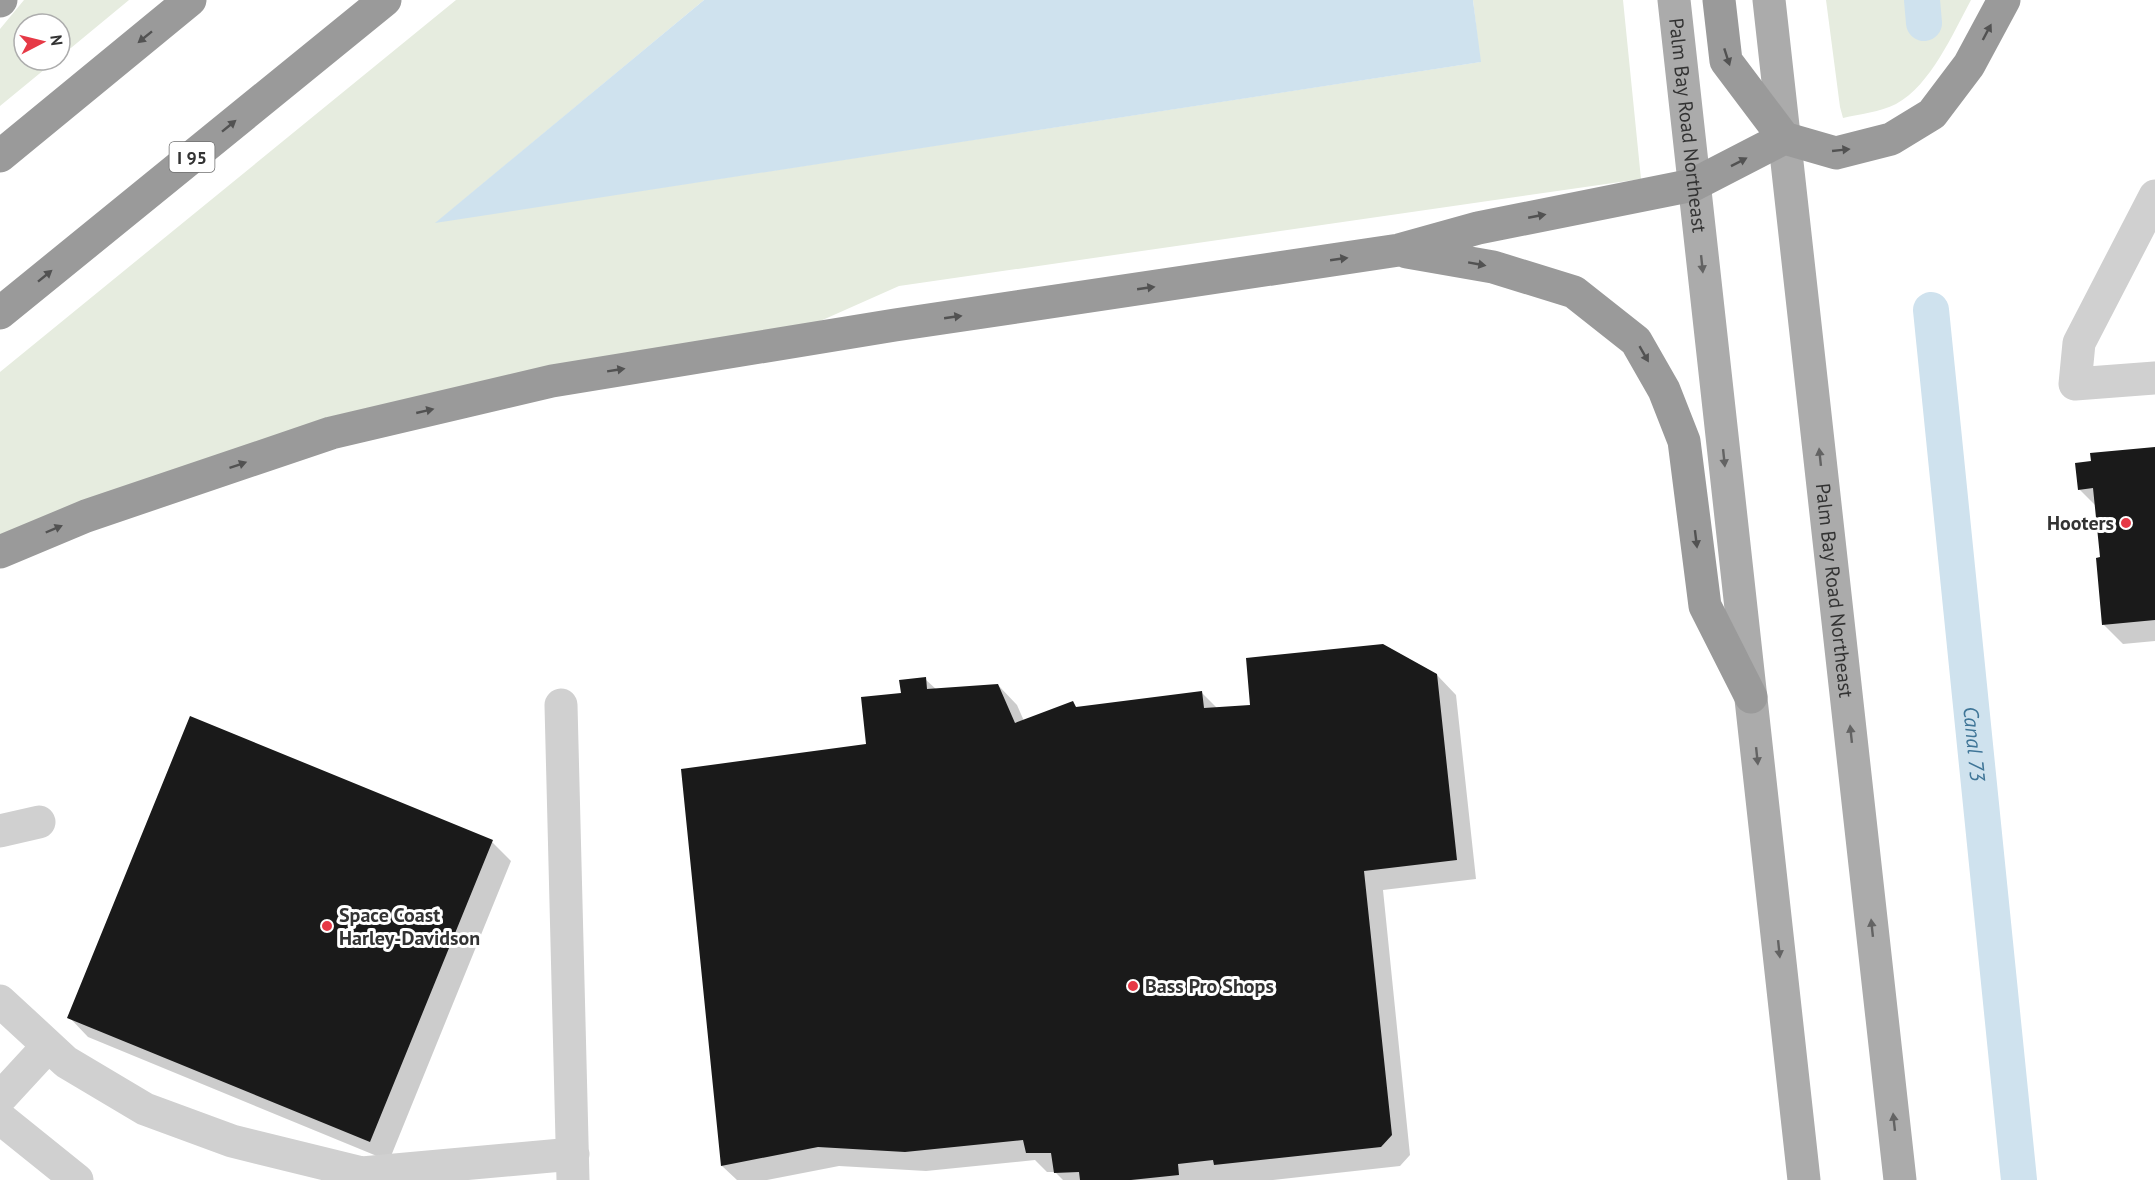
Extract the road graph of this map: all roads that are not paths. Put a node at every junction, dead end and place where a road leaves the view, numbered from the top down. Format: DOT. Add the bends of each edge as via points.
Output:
graph roads {
  1 [pos="190,0"];
  2 [pos="385,0"];
  3 [pos="1674,0"];
  4 [pos="1719,0"];
  5 [pos="1769,0"];
  6 [pos="2004,0"];
  7 [pos="1784,138"];
  8 [pos="0,156"];
  9 [pos="1693,185"];
  10 [pos="2155,196"];
  11 [pos="1399,250"];
  12 [pos="0,313"];
  13 [pos="2155,378"];
  14 [pos="0,552"];
  15 [pos="1751,697"];
  16 [pos="561,705"];
  17 [pos="39,822"];
  18 [pos="0,831"];
  19 [pos="0,1000"];
  20 [pos="48,1046"];
  21 [pos="0,1098"];
  22 [pos="0,1118"];
  23 [pos="573,1167"];
  24 [pos="77,1180"];
  25 [pos="1804,1180"];
  26 [pos="1900,1180"];
  1 -- 8 [label="highway, one-way"];
  12 -- 2 [label="highway, I 95, one-way"];
  3 -- 9 [label="main road, Palm Bay Road Northeast"];
  4 -- 7 [label="highway, one-way" via="1726,61"];
  5 -- 7 [label="main road, Palm Bay Road Northeast"];
  7 -- 6 [label="highway, one-way" via="1836,153 1891,139 1932,114 1969,65"];
  9 -- 7 [label="highway, one-way"];
  26 -- 7 [label="main road, Palm Bay Road Northeast, one-way"];
  11 -- 9 [label="highway, one-way" via="1478,228"];
  9 -- 15 [label="main road, Palm Bay Road Northeast, one-way"];
  10 -- 13 [label="lane" via="2079,342 2075,384"];
  14 -- 11 [label="highway, one-way" via="86,516 331,434 552,381"];
  11 -- 15 [label="highway, one-way" via="1493,267 1574,292 1636,341 1664,390 1684,441 1705,606"];
  15 -- 25 [label="main road, Palm Bay Road Northeast, one-way"];
  16 -- 23 [label="lane"];
  17 -- 18 [label="lane"];
  19 -- 20 [label="lane"];
  20 -- 21 [label="lane"];
  20 -- 23 [label="lane" via="66,1062 145,1109 232,1141 362,1173"];
  22 -- 24 [label="lane"];
}
